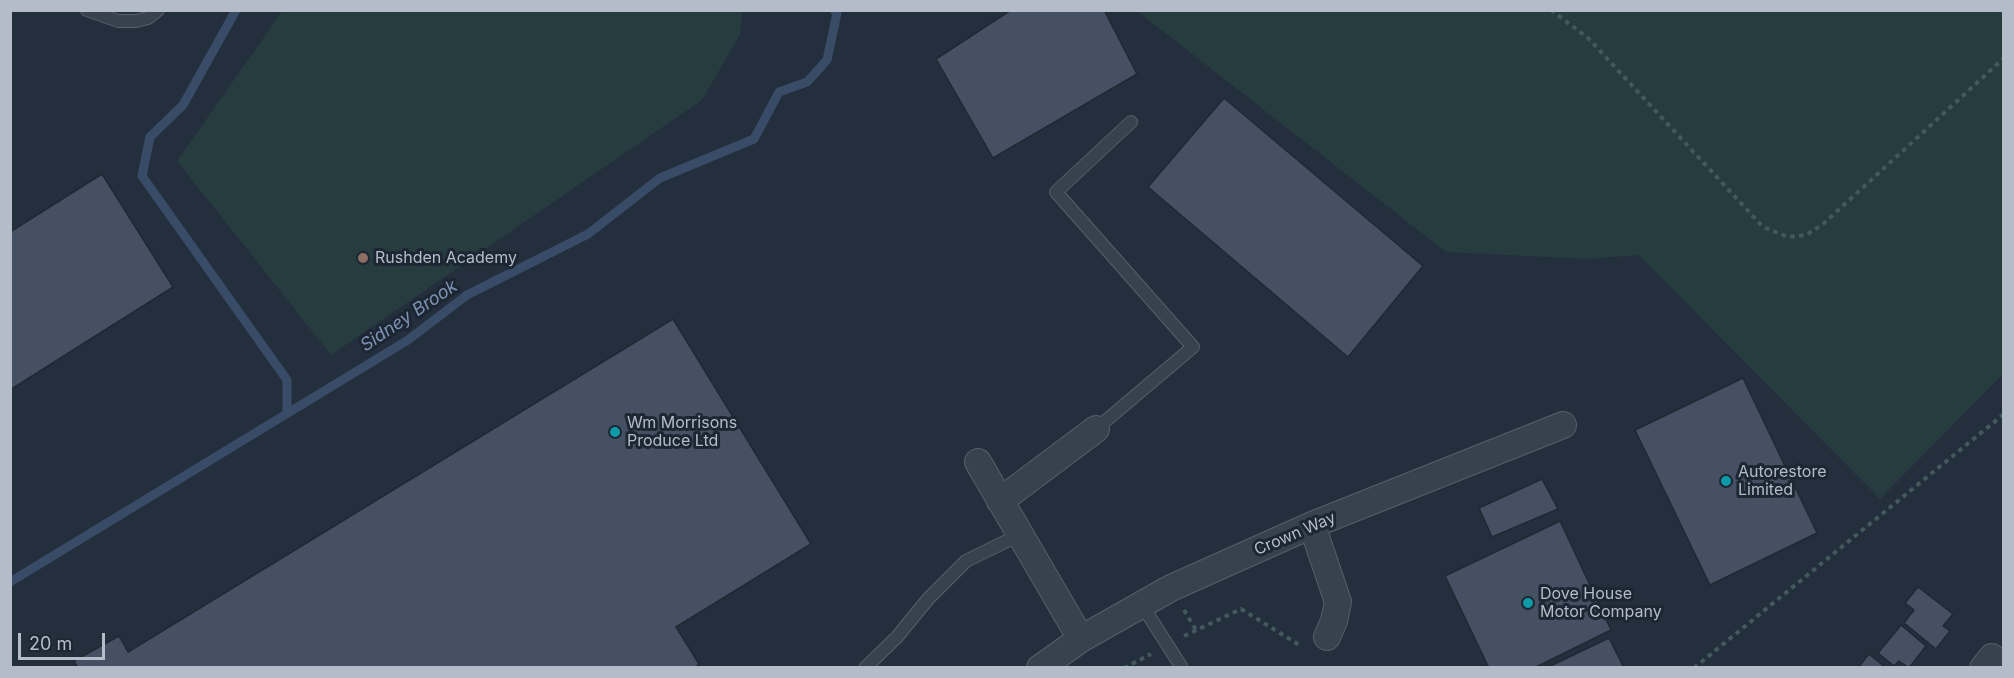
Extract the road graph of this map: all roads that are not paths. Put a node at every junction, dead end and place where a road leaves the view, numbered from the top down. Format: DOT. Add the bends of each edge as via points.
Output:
graph roads {
  1 [pos="87,10"];
  2 [pos="158,10"];
  3 [pos="1131,122"];
  4 [pos="1563,425"];
  5 [pos="1096,429"];
  6 [pos="978,462"];
  7 [pos="1000,501"];
  8 [pos="1312,525"];
  9 [pos="1019,535"];
  10 [pos="1143,605"];
  11 [pos="1081,639"];
  12 [pos="1318,644"];
  13 [pos="865,668"];
  14 [pos="1040,668"];
  15 [pos="1182,668"];
  1 -- 2 [label="lane" via="118,21 136,21"];
  3 -- 5 [label="lane" via="1056,192 1193,347"];
  4 -- 8 [label="street, Crown Way"];
  5 -- 7 [label="street"];
  6 -- 7 [label="street"];
  7 -- 9 [label="street"];
  8 -- 10 [label="street, Crown Way"];
  8 -- 12 [label="street" via="1338,602 1334,621"];
  9 -- 11 [label="street"];
  9 -- 13 [label="lane" via="966,561"];
  10 -- 11 [label="street, Crown Way"];
  10 -- 15 [label="lane"];
  11 -- 14 [label="street, Crown Way"];
}
